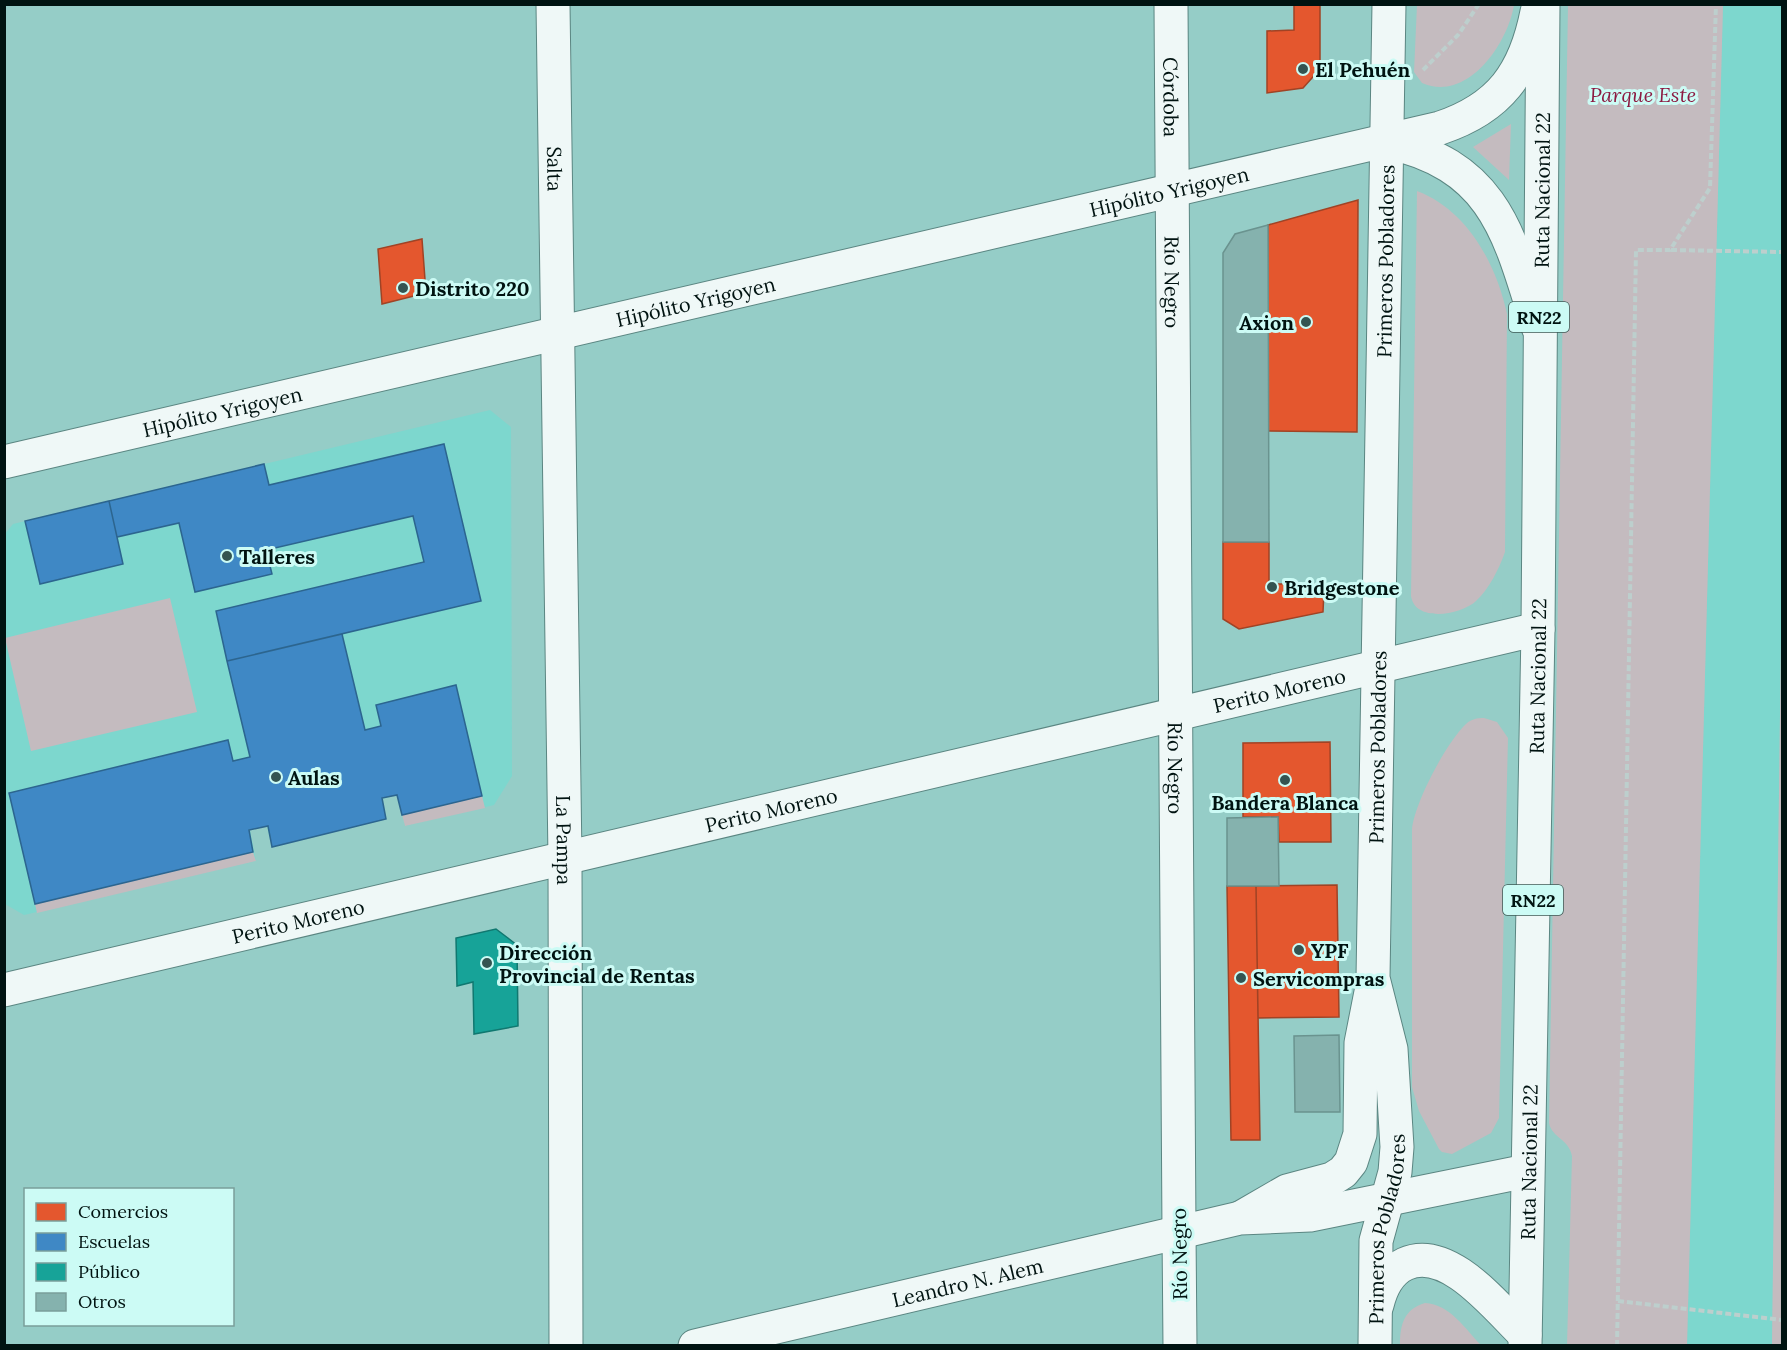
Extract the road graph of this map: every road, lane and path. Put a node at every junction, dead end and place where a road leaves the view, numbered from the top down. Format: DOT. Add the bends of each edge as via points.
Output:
graph roads {
  1 [pos="554,4"];
  2 [pos="1172,4"];
  3 [pos="1389,4"];
  4 [pos="1479,4"];
  5 [pos="1541,4"];
  6 [pos="1716,4"];
  7 [pos="1416,76"];
  8 [pos="1387,142"];
  9 [pos="1173,191"];
  10 [pos="1670,250"];
  11 [pos="1782,252"];
  12 [pos="1539,330"];
  13 [pos="556,334"];
  14 [pos="4,462"];
  15 [pos="1538,629"];
  16 [pos="1377,668"];
  17 [pos="1177,714"];
  18 [pos="565,859"];
  19 [pos="1373,978"];
  20 [pos="4,990"];
  21 [pos="1527,1171"];
  22 [pos="1387,1199"];
  23 [pos="1240,1218"];
  24 [pos="1179,1232"];
  25 [pos="1618,1302"];
  26 [pos="1782,1320"];
  27 [pos="1375,1332"];
  28 [pos="1525,1340"];
  29 [pos="566,1346"];
  30 [pos="694,1346"];
  31 [pos="1180,1346"];
  32 [pos="1617,1346"];
  1 -- 13 [label="main road, Salta"];
  2 -- 9 [label="main road, Córdoba"];
  3 -- 8 [label="main road, Primeros Pobladores"];
  4 -- 7 [label="path" via="1458,35"];
  5 -- 8 [label="main road, Hipólito Yrigoyen" via="1526,57 1492,101 1455,123"];
  5 -- 12 [label="main road, Ruta Nacional 22 / RN22"];
  6 -- 10 [label="path" via="1710,188"];
  8 -- 9 [label="main road, Hipólito Yrigoyen"];
  8 -- 12 [label="main road, Hipólito Yrigoyen" via="1414,148 1441,161 1489,201 1512,245"];
  8 -- 16 [label="main road, Primeros Pobladores"];
  9 -- 13 [label="main road, Hipólito Yrigoyen"];
  9 -- 17 [label="main road, Río Negro"];
  10 -- 11 [label="path"];
  10 -- 25 [label="path" via="1636,250"];
  12 -- 15 [label="main road, Ruta Nacional 22 / RN22"];
  13 -- 14 [label="main road, Hipólito Yrigoyen"];
  13 -- 18 [label="main road, La Pampa"];
  15 -- 16 [label="main road, Perito Moreno"];
  15 -- 21 [label="main road, Ruta Nacional 22 / RN22"];
  16 -- 17 [label="main road, Perito Moreno"];
  16 -- 19 [label="main road, Primeros Pobladores"];
  17 -- 18 [label="main road, Perito Moreno"];
  17 -- 24 [label="main road, Río Negro"];
  18 -- 20 [label="main road, Perito Moreno"];
  18 -- 29 [label="main road, La Pampa"];
  19 -- 22 [label="main road, Primeros Pobladores" via="1393,1069 1397,1160"];
  19 -- 23 [label="main road, Leandro N. Alem" via="1361,1043 1360,1134 1351,1162 1332,1179 1278,1195"];
  21 -- 22 [label="main road, Leandro N. Alem"];
  21 -- 28 [label="main road, Ruta Nacional 22 / RN22"];
  22 -- 23 [label="main road, Leandro N. Alem" via="1310,1215"];
  22 -- 27 [label="main road, Primeros Pobladores" via="1376,1241"];
  23 -- 24 [label="main road, Leandro N. Alem"];
  24 -- 30 [label="main road, Leandro N. Alem"];
  24 -- 31 [label="main road, Río Negro"];
  25 -- 26 [label="path"];
  25 -- 32 [label="path"];
  27 -- 28 [label="main road" via="1385,1281 1398,1267 1424,1260 1444,1264 1461,1275"];
}
